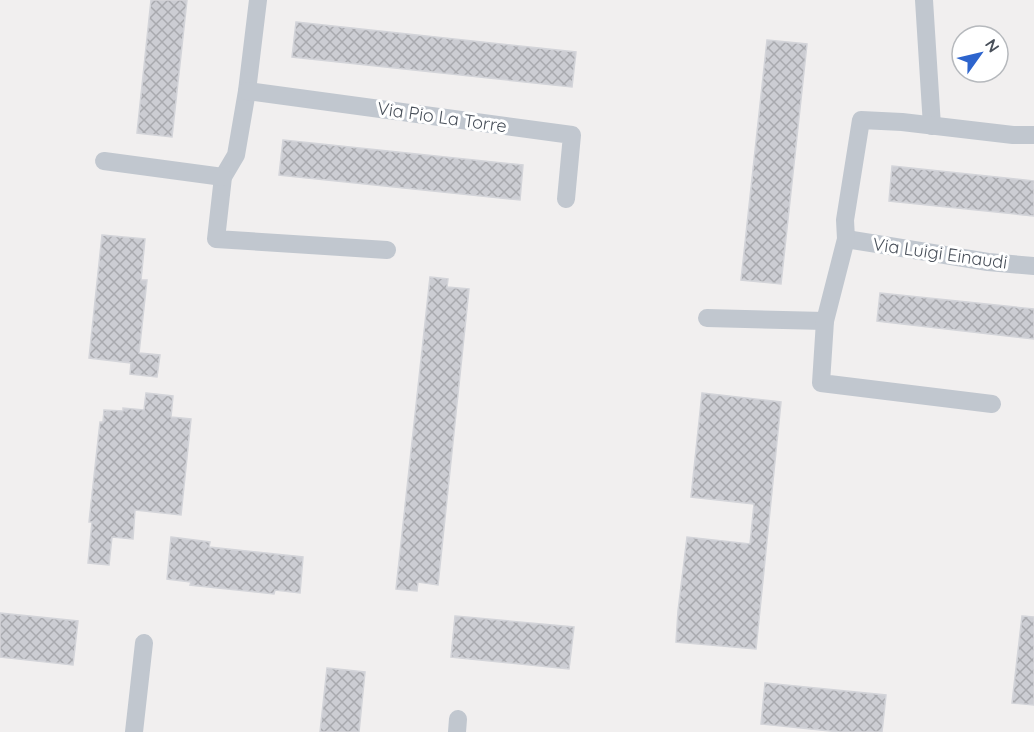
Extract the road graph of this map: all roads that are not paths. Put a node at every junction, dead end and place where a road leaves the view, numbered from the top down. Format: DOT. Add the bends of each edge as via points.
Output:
graph roads {
  1 [pos="258,0"];
  2 [pos="924,0"];
  3 [pos="248,91"];
  4 [pos="932,126"];
  5 [pos="1034,135"];
  6 [pos="104,161"];
  7 [pos="223,177"];
  8 [pos="566,199"];
  9 [pos="846,239"];
  10 [pos="387,250"];
  11 [pos="1034,266"];
  12 [pos="707,318"];
  13 [pos="825,321"];
  14 [pos="992,404"];
  15 [pos="144,643"];
  16 [pos="134,732"];
  1 -- 3 [label="street"];
  2 -- 4 [label="street"];
  3 -- 7 [label="street" via="236,155"];
  3 -- 8 [label="street, Via Pio La Torre" via="572,135"];
  4 -- 5 [label="street"];
  4 -- 9 [label="street" via="861,120 845,220"];
  6 -- 7 [label="street"];
  7 -- 10 [label="street" via="216,239"];
  9 -- 11 [label="street, Via Luigi Einaudi"];
  9 -- 13 [label="street"];
  12 -- 13 [label="street"];
  13 -- 14 [label="street" via="821,383"];
  15 -- 16 [label="street"];
}
